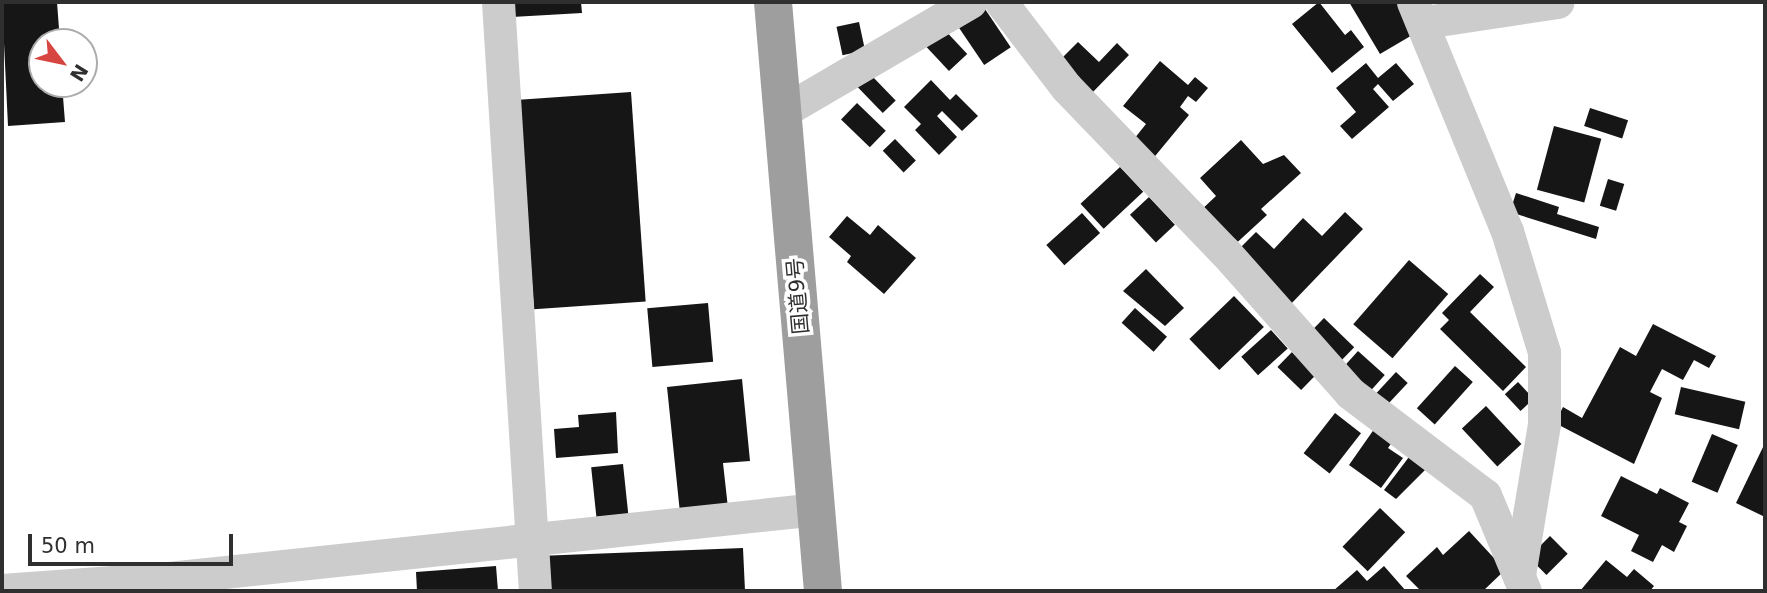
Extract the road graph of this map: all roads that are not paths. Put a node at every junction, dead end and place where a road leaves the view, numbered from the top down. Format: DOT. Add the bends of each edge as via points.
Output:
graph roads {
  1 [pos="498,2"];
  2 [pos="773,2"];
  3 [pos="970,2"];
  4 [pos="1001,2"];
  5 [pos="1558,2"];
  6 [pos="1419,12"];
  7 [pos="782,112"];
  8 [pos="817,509"];
  9 [pos="530,537"];
  10 [pos="1515,585"];
  11 [pos="2,590"];
  12 [pos="535,591"];
  13 [pos="823,591"];
  1 -- 9 [label="street"];
  2 -- 7 [label="highway, 国道9号"];
  3 -- 7 [label="street"];
  4 -- 10 [label="street" via="1066,88 1225,252 1350,393 1485,495"];
  5 -- 6 [label="street"];
  6 -- 10 [label="street" via="1507,231 1544,352 1544,424"];
  7 -- 8 [label="highway, 国道9号"];
  8 -- 9 [label="street"];
  8 -- 13 [label="highway, 国道9号"];
  9 -- 11 [label="street" via="177,577"];
  9 -- 12 [label="street"];
}
